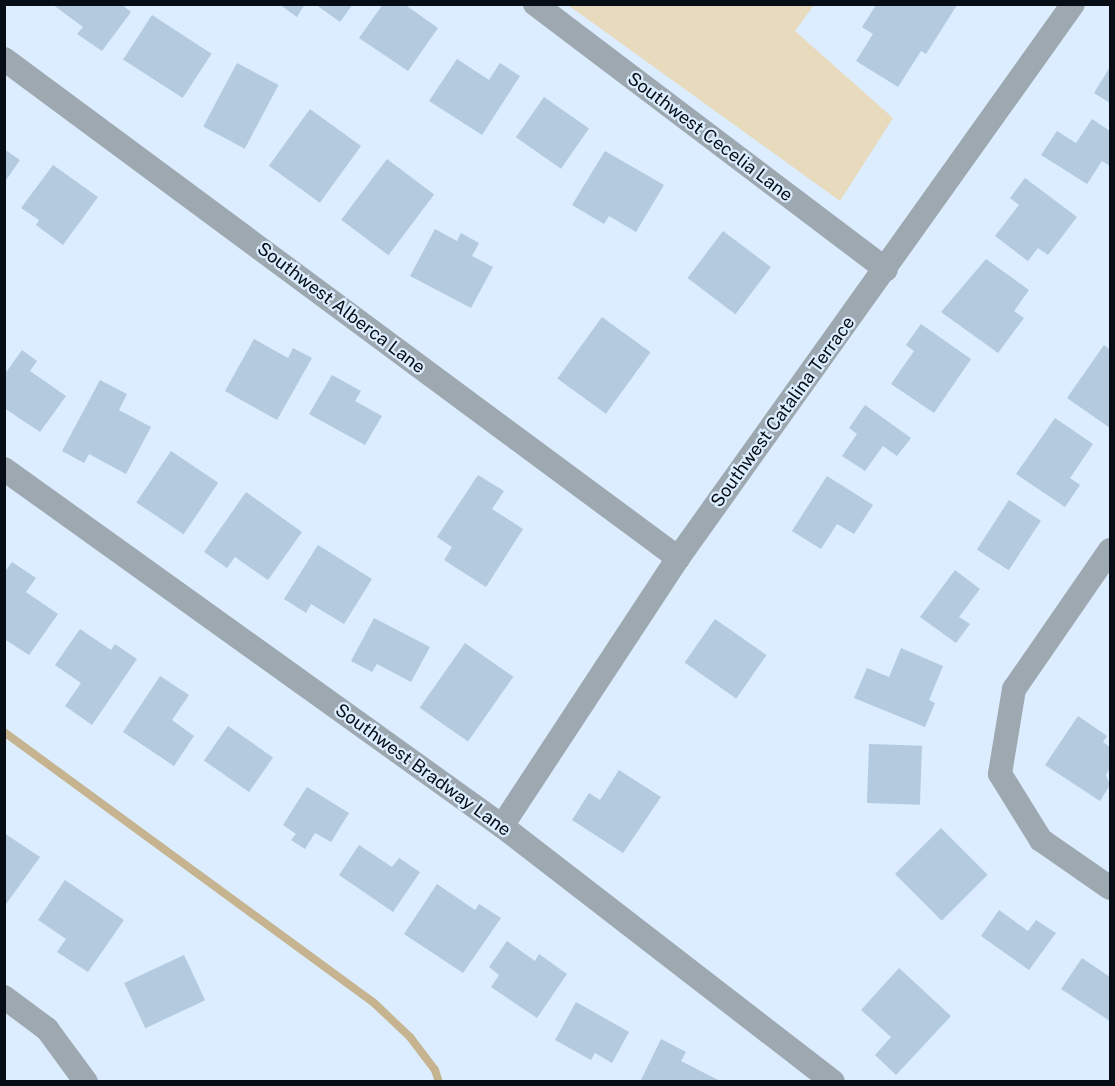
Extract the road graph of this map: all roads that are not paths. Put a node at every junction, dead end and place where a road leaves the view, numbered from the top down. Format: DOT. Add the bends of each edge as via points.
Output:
graph roads {
  1 [pos="535,4"];
  2 [pos="1073,4"];
  3 [pos="4,59"];
  4 [pos="886,269"];
  5 [pos="4,469"];
  6 [pos="1110,550"];
  7 [pos="678,558"];
  8 [pos="502,826"];
  9 [pos="1110,888"];
  10 [pos="4,997"];
  11 [pos="86,1082"];
  12 [pos="833,1082"];
  1 -- 4 [label="street, Southwest Cecelia Lane"];
  2 -- 4 [label="street, Southwest Catalina Terrace"];
  3 -- 7 [label="street, Southwest Alberca Lane"];
  4 -- 7 [label="street, Southwest Catalina Terrace"];
  5 -- 8 [label="street, Southwest Bradway Lane"];
  6 -- 9 [label="street" via="1014,689 1000,774 1041,840"];
  7 -- 8 [label="street, Southwest Catalina Terrace"];
  8 -- 12 [label="street, Southwest Bradway Lane"];
  10 -- 11 [label="street" via="48,1029"];
}
